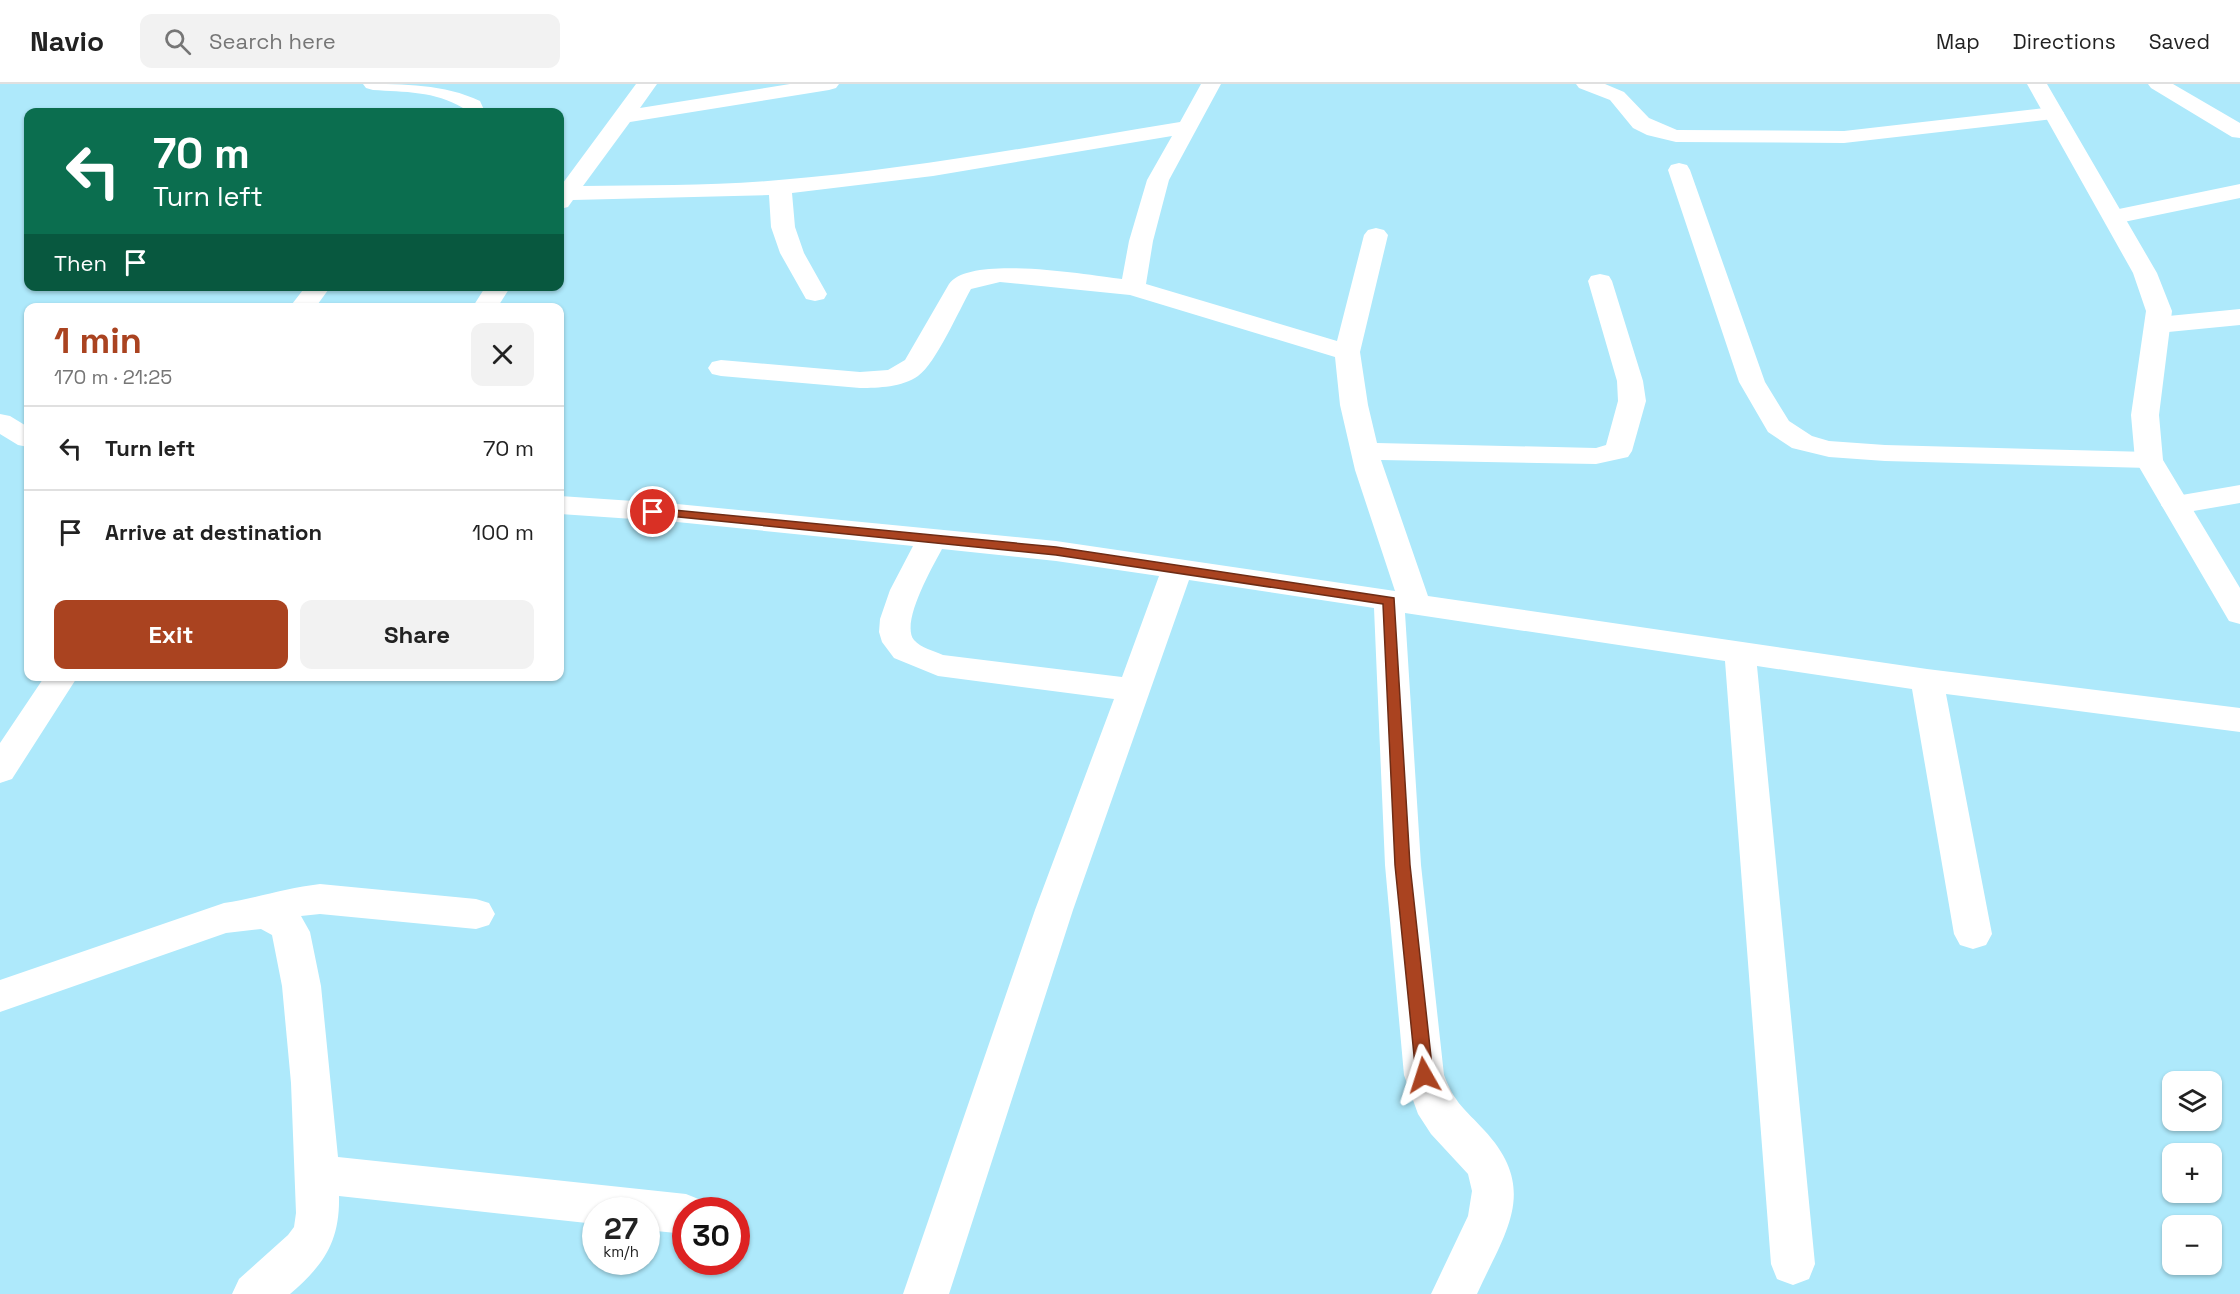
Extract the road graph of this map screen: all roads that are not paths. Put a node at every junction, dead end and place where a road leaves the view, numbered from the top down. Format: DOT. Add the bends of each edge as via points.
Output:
graph roads {
  1 [pos="373,84"];
  2 [pos="647,84"];
  3 [pos="830,84"];
  4 [pos="1211,84"];
  5 [pos="1586,84"];
  6 [pos="2037,84"];
  7 [pos="2158,84"];
  8 [pos="473,108"];
  9 [pos="2053,113"];
  10 [pos="622,117"];
  11 [pos="1186,127"];
  12 [pos="2240,132"];
  13 [pos="1679,170"];
  14 [pos="780,187"];
  15 [pos="2240,191"];
  16 [pos="564,196"];
  17 [pos="564,197"];
  18 [pos="2114,217"];
  19 [pos="1376,235"];
  20 [pos="1600,281"];
  21 [pos="1134,288"];
  22 [pos="315,291"];
  23 [pos="815,294"];
  24 [pos="306,303"];
  25 [pos="2240,317"];
  26 [pos="2158,325"];
  27 [pos="1347,352"];
  28 [pos="721,369"];
  29 [pos="0,422"];
  30 [pos="24,437"];
  31 [pos="1364,451"];
  32 [pos="2149,460"];
  33 [pos="2240,494"];
  34 [pos="564,505"];
  35 [pos="2176,505"];
  36 [pos="932,539"];
  37 [pos="1177,570"];
  38 [pos="1402,602"];
  39 [pos="2240,614"];
  40 [pos="1740,652"];
  41 [pos="1927,680"];
  42 [pos="59,681"];
  43 [pos="1133,690"];
  44 [pos="2240,720"];
  45 [pos="0,770"];
  46 [pos="253,913"];
  47 [pos="476,914"];
  48 [pos="1973,934"];
  49 [pos="0,996"];
  50 [pos="319,1174"];
  51 [pos="672,1212"];
  52 [pos="1793,1264"];
  53 [pos="255,1294"];
  54 [pos="926,1294"];
  55 [pos="1454,1294"];
  1 -- 8 [label="street" via="428,88 460,96"];
  2 -- 10 [label="street"];
  3 -- 10 [label="street"];
  4 -- 11 [label="street"];
  5 -- 9 [label="street" via="1617,96 1641,123 1676,136 1844,137"];
  6 -- 9 [label="street"];
  7 -- 12 [label="street"];
  9 -- 18 [label="street"];
  10 -- 16 [label="street"];
  11 -- 14 [label="street" via="860,179"];
  11 -- 21 [label="street" via="1158,180 1141,241"];
  13 -- 32 [label="street" via="1752,382 1778,426 1802,442 1829,449 1885,453"];
  14 -- 17 [label="street"];
  14 -- 23 [label="street" via="783,227 792,253"];
  15 -- 18 [label="street"];
  18 -- 26 [label="street" via="2145,273 2159,311"];
  19 -- 27 [label="street"];
  20 -- 31 [label="street" via="1631,391 1632,401 1618,451 1596,456"];
  21 -- 27 [label="street"];
  21 -- 28 [label="street" via="1021,276 971,279 957,290 916,364 908,373 882,380"];
  22 -- 24 [label="street"];
  25 -- 26 [label="street"];
  26 -- 32 [label="street" via="2145,416"];
  27 -- 31 [label="street"];
  29 -- 30 [label="street"];
  31 -- 38 [label="street"];
  32 -- 35 [label="street"];
  33 -- 35 [label="street"];
  34 -- 36 [label="street"];
  35 -- 39 [label="street"];
  36 -- 37 [label="street" via="1056,551"];
  36 -- 43 [label="street" via="895,615 898,643 909,652 938,665"];
  37 -- 38 [label="street"];
  37 -- 43 [label="street"];
  38 -- 40 [label="street"];
  38 -- 55 [label="street" via="1403,865 1424,1075 1433,1101 1446,1121 1487,1165 1494,1191 1490,1217"];
  40 -- 41 [label="street"];
  40 -- 52 [label="street"];
  41 -- 44 [label="street"];
  41 -- 48 [label="street"];
  42 -- 45 [label="street"];
  43 -- 54 [label="street" via="1054,910"];
  46 -- 47 [label="street" via="286,903 320,900"];
  46 -- 49 [label="street" via="224,918"];
  46 -- 50 [label="street" via="274,917 290,931 300,975"];
  50 -- 51 [label="street"];
  50 -- 53 [label="street" via="316,1230 305,1249"];
}
